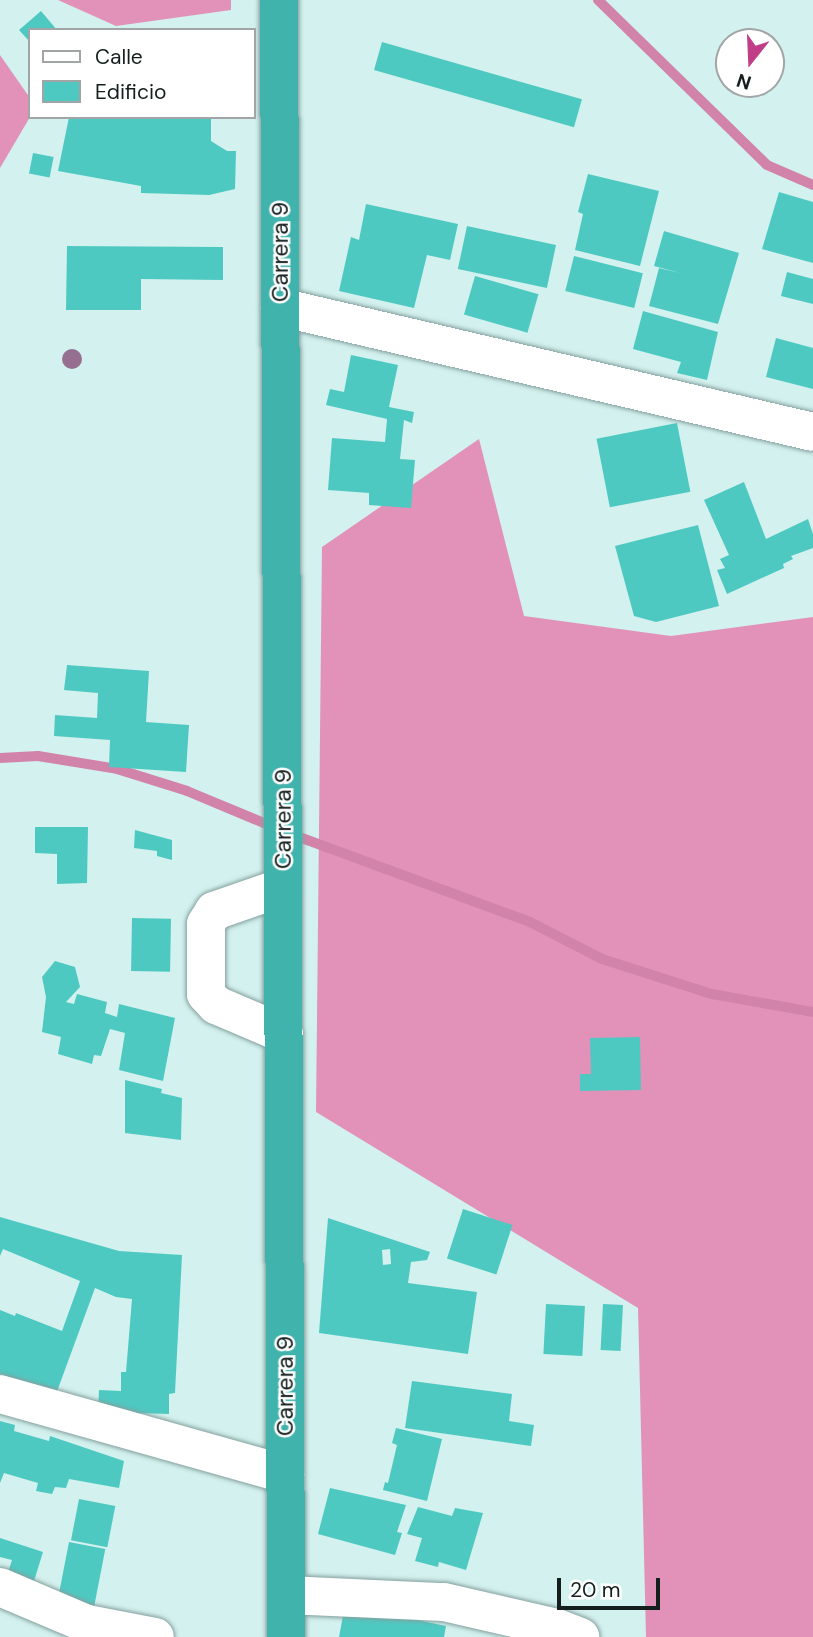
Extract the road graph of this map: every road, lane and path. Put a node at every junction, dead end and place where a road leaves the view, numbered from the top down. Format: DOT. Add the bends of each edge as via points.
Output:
graph roads {
  1 [pos="279,0"];
  2 [pos="280,307"];
  3 [pos="813,432"];
  4 [pos="283,887"];
  5 [pos="284,1034"];
  6 [pos="0,1394"];
  7 [pos="285,1474"];
  8 [pos="0,1587"];
  9 [pos="287,1595"];
  10 [pos="155,1637"];
  11 [pos="285,1637"];
  12 [pos="580,1637"];
  1 -- 2 [label="highway, Carrera 9"];
  2 -- 3 [label="street"];
  2 -- 4 [label="highway, Carrera 9"];
  4 -- 5 [label="highway, Carrera 9"];
  4 -- 5 [label="street" via="214,911 206,924 206,994 216,1005"];
  5 -- 7 [label="highway, Carrera 9"];
  6 -- 7 [label="street"];
  7 -- 9 [label="highway, Carrera 9"];
  8 -- 10 [label="street" via="87,1624"];
  9 -- 11 [label="highway, Carrera 9"];
  9 -- 12 [label="street" via="444,1602"];
}
